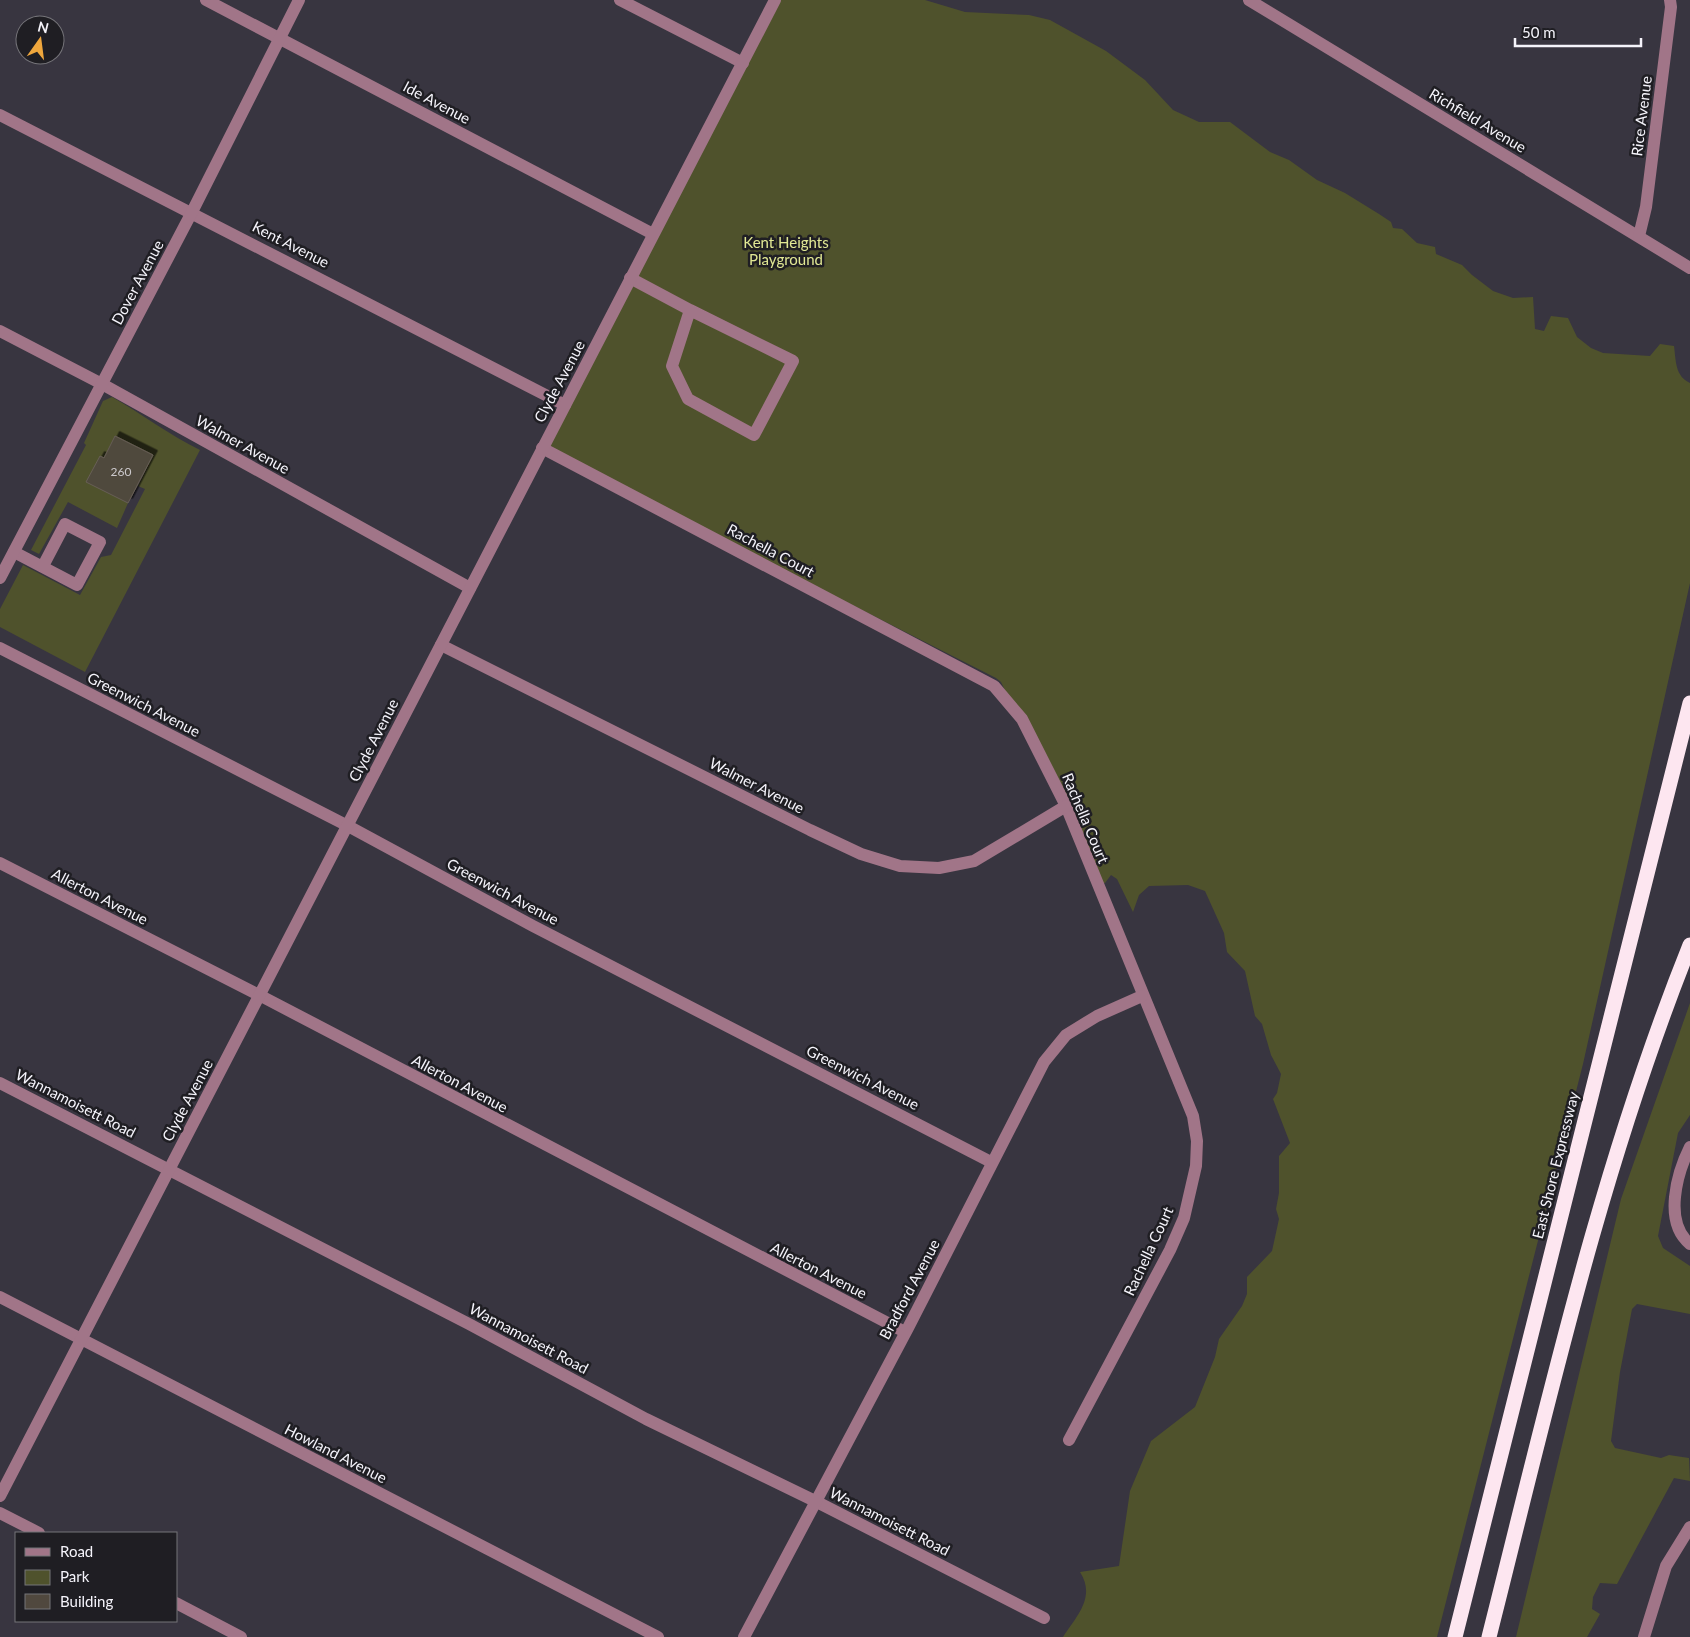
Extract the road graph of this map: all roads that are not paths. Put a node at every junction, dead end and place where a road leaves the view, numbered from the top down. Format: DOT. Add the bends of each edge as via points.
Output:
graph roads {
  1 [pos="206,0"];
  2 [pos="299,0"];
  3 [pos="620,0"];
  4 [pos="775,0"];
  5 [pos="1250,0"];
  6 [pos="1670,0"];
  7 [pos="279,38"];
  8 [pos="743,63"];
  9 [pos="0,115"];
  10 [pos="192,212"];
  11 [pos="654,234"];
  12 [pos="1639,236"];
  13 [pos="1690,268"];
  14 [pos="630,278"];
  15 [pos="690,310"];
  16 [pos="0,331"];
  17 [pos="102,384"];
  18 [pos="565,405"];
  19 [pos="542,448"];
  20 [pos="14,552"];
  21 [pos="43,566"];
  22 [pos="0,578"];
  23 [pos="470,588"];
  24 [pos="441,645"];
  25 [pos="0,648"];
  26 [pos="1690,702"];
  27 [pos="1066,806"];
  28 [pos="348,826"];
  29 [pos="0,863"];
  30 [pos="1690,945"];
  31 [pos="261,996"];
  32 [pos="1142,996"];
  33 [pos="0,1083"];
  34 [pos="1690,1147"];
  35 [pos="992,1162"];
  36 [pos="170,1169"];
  37 [pos="1690,1244"];
  38 [pos="0,1297"];
  39 [pos="905,1332"];
  40 [pos="80,1338"];
  41 [pos="1069,1440"];
  42 [pos="0,1496"];
  43 [pos="815,1501"];
  44 [pos="0,1513"];
  45 [pos="1690,1527"];
  46 [pos="37,1532"];
  47 [pos="178,1603"];
  48 [pos="1044,1618"];
  49 [pos="241,1637"];
  50 [pos="658,1637"];
  51 [pos="744,1637"];
  52 [pos="1455,1637"];
  53 [pos="1489,1637"];
  54 [pos="1644,1637"];
  1 -- 7 [label="street, Ide Avenue"];
  2 -- 7 [label="street, Dover Avenue"];
  3 -- 8 [label="street"];
  4 -- 8 [label="street, Clyde Avenue"];
  5 -- 12 [label="street, Richfield Avenue"];
  6 -- 12 [label="street, Rice Avenue" via="1646,207"];
  7 -- 10 [label="street, Dover Avenue"];
  7 -- 11 [label="street, Ide Avenue"];
  8 -- 11 [label="street, Clyde Avenue"];
  9 -- 10 [label="street, Kent Avenue"];
  10 -- 17 [label="street, Dover Avenue"];
  10 -- 18 [label="street, Kent Avenue"];
  11 -- 14 [label="street, Clyde Avenue"];
  12 -- 13 [label="street, Richfield Avenue"];
  14 -- 15 [label="street"];
  14 -- 18 [label="street, Clyde Avenue"];
  15 -- 15 [label="street" via="672,366 688,398 754,436 793,361"];
  16 -- 17 [label="street, Walmer Avenue"];
  17 -- 20 [label="street, Dover Avenue"];
  17 -- 23 [label="street, Walmer Avenue"];
  18 -- 19 [label="street, Clyde Avenue"];
  19 -- 23 [label="street, Clyde Avenue"];
  19 -- 27 [label="street, Rachella Court" via="994,686 1022,719"];
  20 -- 21 [label="street"];
  20 -- 22 [label="street, Dover Avenue"];
  21 -- 21 [label="street" via="77,585 100,542 65,524"];
  23 -- 24 [label="street, Clyde Avenue"];
  24 -- 27 [label="street, Walmer Avenue" via="810,830 861,854 900,866 939,868 974,861"];
  24 -- 28 [label="street, Clyde Avenue"];
  25 -- 28 [label="street, Greenwich Avenue"];
  26 -- 52 [label="highway, East Shore Expressway"];
  27 -- 32 [label="street, Rachella Court"];
  28 -- 31 [label="street, Clyde Avenue"];
  28 -- 35 [label="street, Greenwich Avenue" via="533,926"];
  29 -- 31 [label="street, Allerton Avenue"];
  30 -- 53 [label="highway" via="1647,1061 1592,1234"];
  31 -- 36 [label="street, Clyde Avenue"];
  31 -- 39 [label="street, Allerton Avenue"];
  32 -- 35 [label="street, Bradford Avenue" via="1097,1016 1066,1035 1044,1062"];
  32 -- 41 [label="street, Rachella Court" via="1193,1116 1198,1141 1196,1166 1184,1218 1170,1250"];
  33 -- 36 [label="street, Wannamoisett Road"];
  34 -- 37 [label="street" via="1676,1191 1676,1221"];
  35 -- 39 [label="street, Bradford Avenue"];
  36 -- 40 [label="street, Clyde Avenue"];
  36 -- 43 [label="street, Wannamoisett Road" via="646,1418"];
  38 -- 40 [label="street, Howland Avenue"];
  39 -- 43 [label="street, Bradford Avenue"];
  40 -- 42 [label="street, Clyde Avenue"];
  40 -- 50 [label="street, Howland Avenue"];
  43 -- 48 [label="street, Wannamoisett Road"];
  43 -- 51 [label="street, Bradford Avenue"];
  44 -- 46 [label="street"];
  45 -- 54 [label="street" via="1666,1566"];
  47 -- 49 [label="street"];
}
